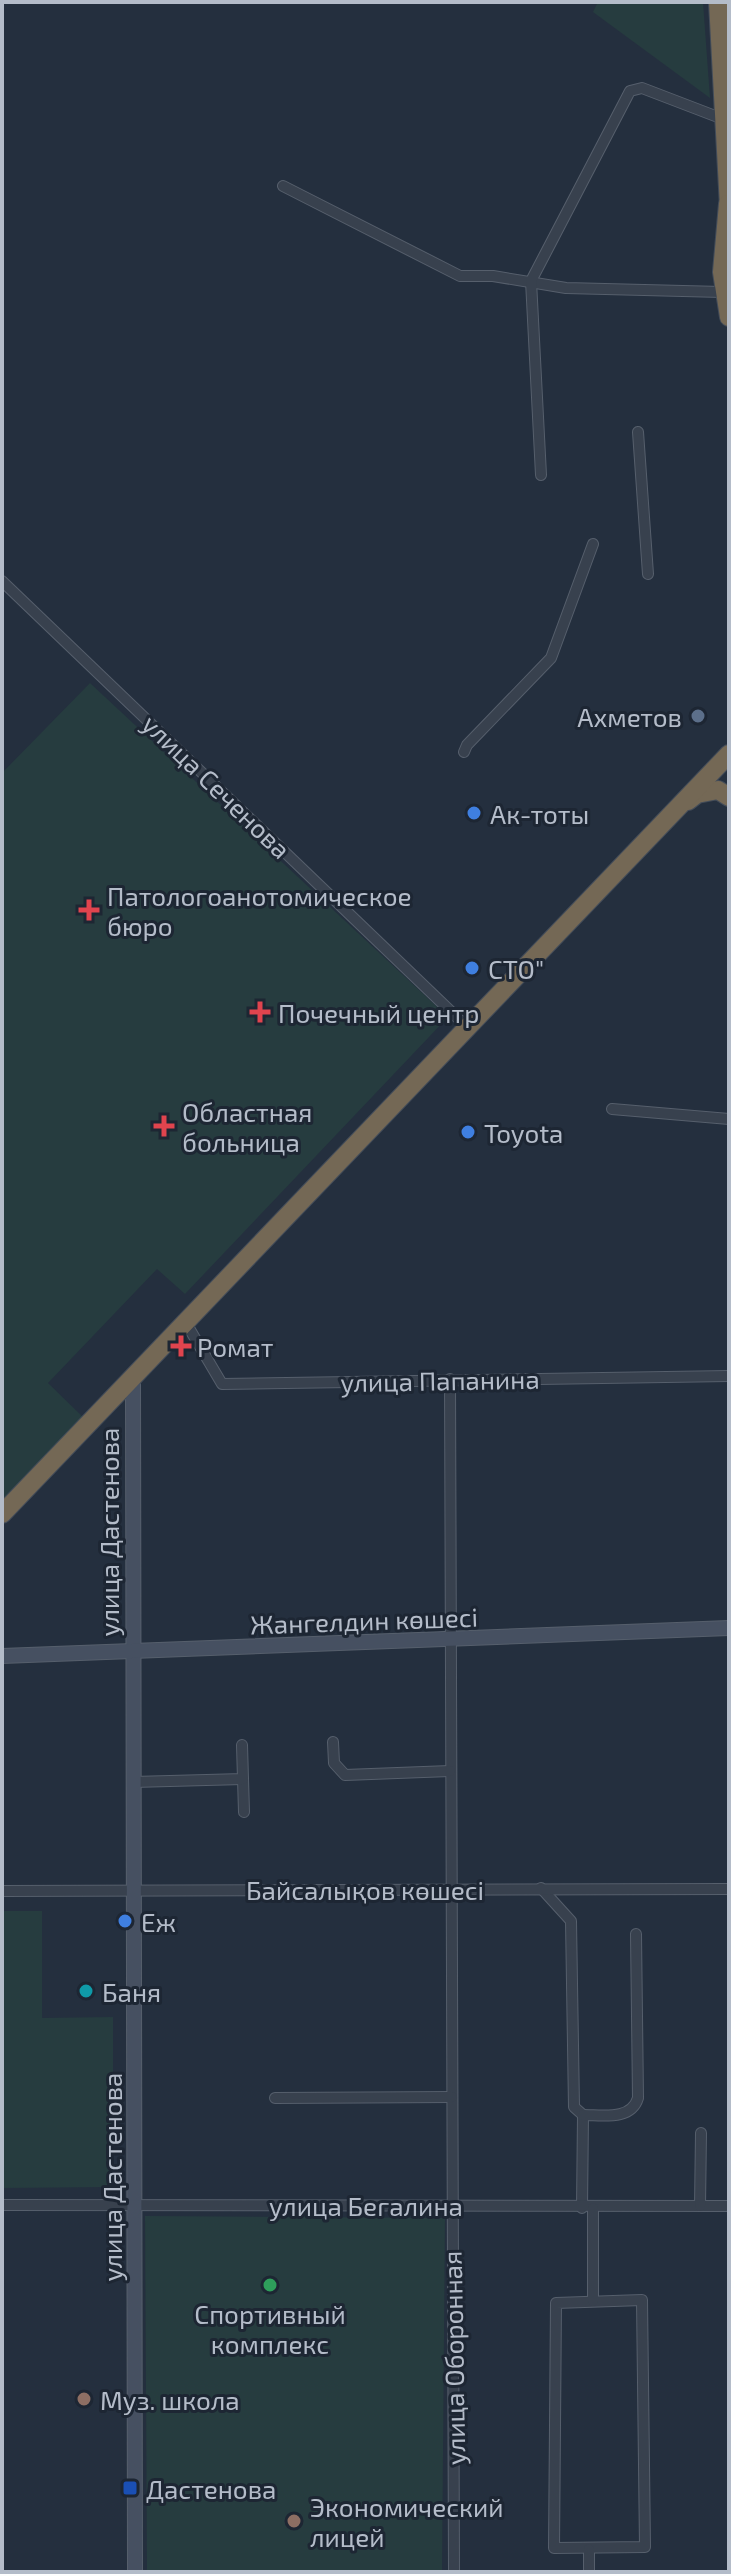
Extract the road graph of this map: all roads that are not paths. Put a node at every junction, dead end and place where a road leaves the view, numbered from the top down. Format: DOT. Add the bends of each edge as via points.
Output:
graph roads {
  1 [pos="718,2"];
  2 [pos="723,119"];
  3 [pos="283,186"];
  4 [pos="729,206"];
  5 [pos="725,272"];
  6 [pos="531,281"];
  7 [pos="726,304"];
  8 [pos="638,432"];
  9 [pos="541,475"];
  10 [pos="593,544"];
  11 [pos="648,574"];
  12 [pos="2,581"];
  13 [pos="464,752"];
  14 [pos="728,755"];
  15 [pos="729,797"];
  16 [pos="664,819"];
  17 [pos="466,1026"];
  18 [pos="612,1109"];
  19 [pos="729,1119"];
  20 [pos="186,1323"];
  21 [pos="729,1376"];
  22 [pos="133,1378"];
  23 [pos="450,1379"];
  24 [pos="2,1514"];
  25 [pos="729,1628"];
  26 [pos="450,1640"];
  27 [pos="132,1649"];
  28 [pos="2,1656"];
  29 [pos="333,1742"];
  30 [pos="242,1745"];
  31 [pos="450,1771"];
  32 [pos="243,1779"];
  33 [pos="133,1782"];
  34 [pos="244,1812"];
  35 [pos="452,1888"];
  36 [pos="541,1888"];
  37 [pos="729,1889"];
  38 [pos="135,1890"];
  39 [pos="2,1891"];
  40 [pos="636,1934"];
  41 [pos="452,2097"];
  42 [pos="275,2098"];
  43 [pos="583,2115"];
  44 [pos="701,2133"];
  45 [pos="134,2204"];
  46 [pos="2,2205"];
  47 [pos="451,2205"];
  48 [pos="700,2206"];
  49 [pos="729,2206"];
  50 [pos="588,2208"];
  51 [pos="593,2301"];
  52 [pos="589,2549"];
  53 [pos="135,2572"];
  54 [pos="454,2572"];
  55 [pos="589,2572"];
  1 -- 2 [label="highway"];
  2 -- 4 [label="highway"];
  2 -- 6 [label="street" via="642,88 630,91"];
  3 -- 6 [label="street" via="460,276"];
  4 -- 5 [label="highway"];
  5 -- 7 [label="highway"];
  6 -- 7 [label="street"];
  6 -- 9 [label="street"];
  8 -- 11 [label="street"];
  10 -- 13 [label="street" via="551,658"];
  12 -- 17 [label="street, улица Сеченова"];
  14 -- 16 [label="highway"];
  15 -- 16 [label="highway" via="718,790 697,794"];
  16 -- 17 [label="highway"];
  17 -- 20 [label="highway"];
  18 -- 19 [label="street"];
  20 -- 22 [label="highway"];
  20 -- 23 [label="street, улица Папанина" via="222,1384"];
  21 -- 23 [label="street, улица Папанина"];
  22 -- 24 [label="highway"];
  22 -- 27 [label="street, улица Дастенова"];
  23 -- 26 [label="street, улица Оборонная"];
  25 -- 26 [label="street, Жангелдин көшесі"];
  26 -- 27 [label="street, Жангелдин көшесі"];
  26 -- 31 [label="street, улица Оборонная"];
  27 -- 28 [label="street, Жангелдин көшесі"];
  27 -- 33 [label="street, улица Дастенова"];
  29 -- 31 [label="street" via="334,1763 345,1775"];
  30 -- 32 [label="street"];
  31 -- 35 [label="street, улица Оборонная"];
  32 -- 33 [label="street"];
  32 -- 34 [label="street"];
  33 -- 38 [label="street, улица Дастенова"];
  35 -- 36 [label="street, Байсалықов көшесі"];
  35 -- 38 [label="street, Байсалықов көшесі"];
  35 -- 41 [label="street, улица Оборонная"];
  36 -- 37 [label="street, Байсалықов көшесі"];
  36 -- 43 [label="street" via="571,1921 574,2107"];
  38 -- 39 [label="street, Байсалықов көшесі"];
  38 -- 45 [label="street, улица Дастенова"];
  40 -- 43 [label="street" via="638,2098 626,2114"];
  41 -- 42 [label="street"];
  41 -- 47 [label="street, улица Оборонная"];
  43 -- 50 [label="street"];
  44 -- 48 [label="street"];
  45 -- 46 [label="street, улица Бегалина"];
  45 -- 47 [label="street, улица Бегалина"];
  45 -- 53 [label="street, улица Дастенова"];
  47 -- 50 [label="street, улица Бегалина"];
  47 -- 54 [label="street, улица Оборонная"];
  48 -- 49 [label="street, улица Бегалина"];
  48 -- 50 [label="street, улица Бегалина"];
  50 -- 51 [label="street"];
  51 -- 52 [label="street" via="556,2303 554,2548"];
  51 -- 52 [label="street" via="642,2300 645,2547"];
  52 -- 55 [label="street"];
}
